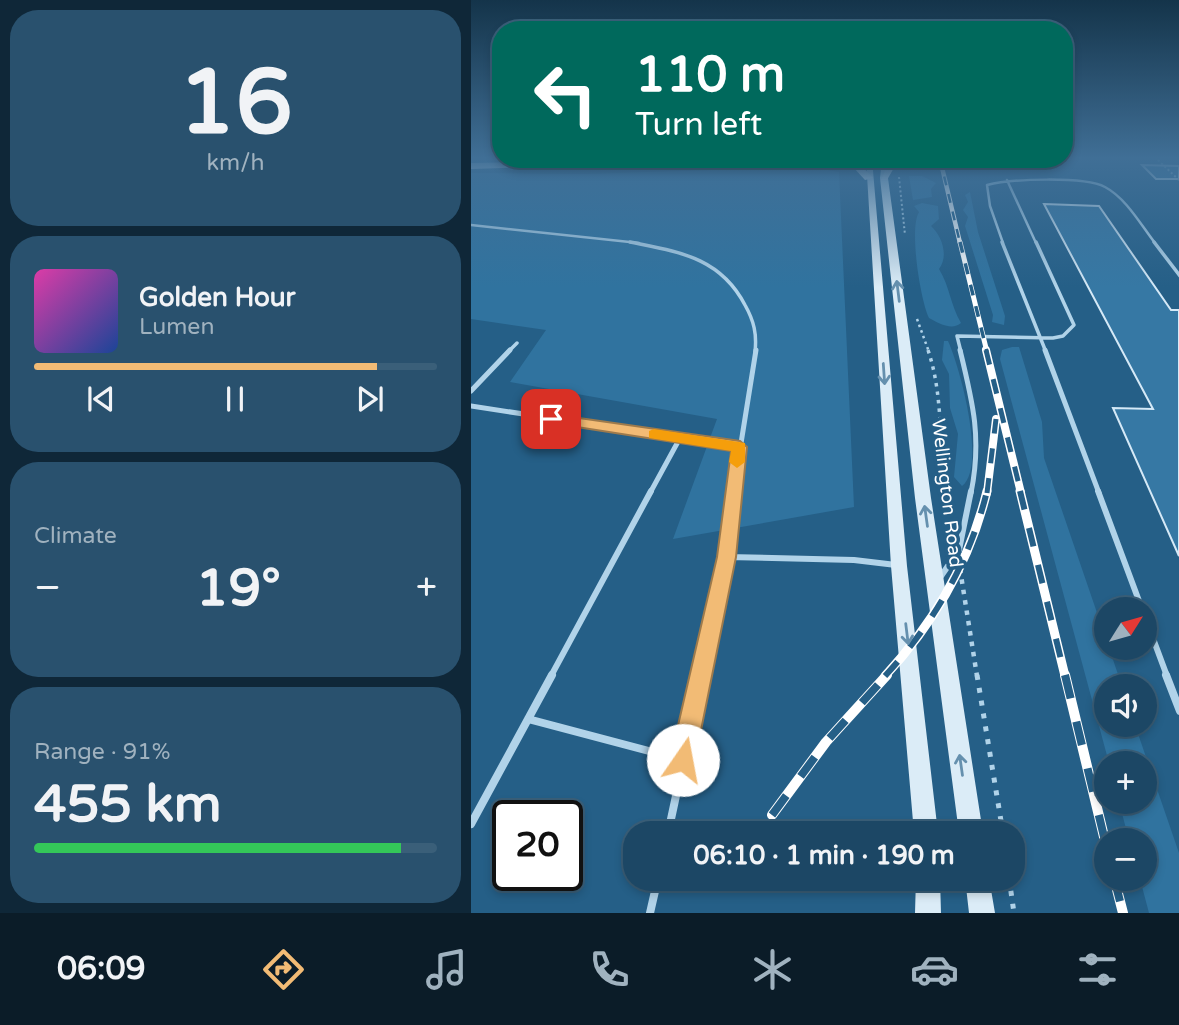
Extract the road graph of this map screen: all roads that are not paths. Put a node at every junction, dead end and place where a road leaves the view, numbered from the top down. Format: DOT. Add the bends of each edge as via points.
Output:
graph roads {
  1 [pos="870,202"];
  2 [pos="887,202"];
  3 [pos="989,202"];
  4 [pos="1017,202"];
  5 [pos="1122,202"];
  6 [pos="471,225"];
  7 [pos="1179,276"];
  8 [pos="1040,338"];
  9 [pos="517,342"];
  10 [pos="471,391"];
  11 [pos="471,406"];
  12 [pos="680,438"];
  13 [pos="740,447"];
  14 [pos="727,557"];
  15 [pos="899,566"];
  16 [pos="935,584"];
  17 [pos="1137,597"];
  18 [pos="1157,650"];
  19 [pos="1179,711"];
  20 [pos="528,719"];
  21 [pos="683,760"];
  22 [pos="670,821"];
  23 [pos="926,821"];
  24 [pos="969,821"];
  25 [pos="471,824"];
  26 [pos="655,891"];
  27 [pos="928,891"];
  28 [pos="979,891"];
  29 [pos="650,913"];
  30 [pos="928,913"];
  31 [pos="982,913"];
  1 -- 15 [label="main road, one-way"];
  16 -- 2 [label="main road, Wellington Road, one-way"];
  3 -- 8 [label="lane"];
  4 -- 8 [label="lane" via="1073,320 1072,329 1063,336"];
  5 -- 7 [label="lane"];
  6 -- 13 [label="lane" via="644,243 699,259 725,275 744,296 757,338"];
  8 -- 16 [label="lane" via="956,336 974,408 978,459 970,512 957,554"];
  8 -- 17 [label="lane"];
  9 -- 10 [label="lane"];
  11 -- 12 [label="lane"];
  12 -- 13 [label="lane"];
  12 -- 20 [label="lane"];
  13 -- 14 [label="lane"];
  14 -- 15 [label="lane" via="854,560"];
  14 -- 21 [label="lane"];
  15 -- 23 [label="main road, one-way"];
  24 -- 16 [label="main road, Wellington Road, one-way"];
  18 -- 19 [label="lane"];
  20 -- 21 [label="lane"];
  20 -- 25 [label="lane"];
  21 -- 22 [label="lane"];
  26 -- 29 [label="lane"];
  27 -- 30 [label="main road"];
  28 -- 31 [label="main road"];
}
